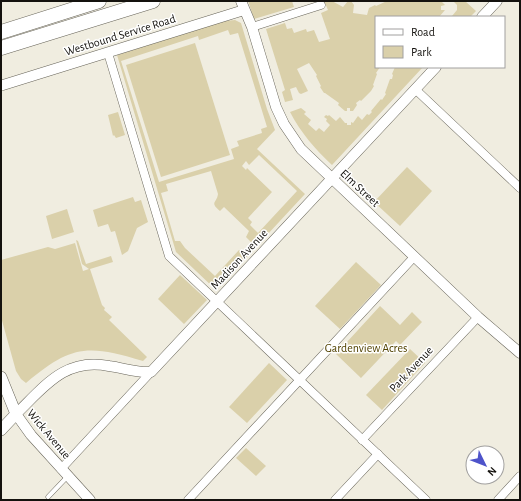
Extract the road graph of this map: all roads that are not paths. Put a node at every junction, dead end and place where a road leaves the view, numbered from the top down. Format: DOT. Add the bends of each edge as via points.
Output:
graph roads {
  1 [pos="99,1"];
  2 [pos="153,1"];
  3 [pos="497,1"];
  4 [pos="321,5"];
  5 [pos="242,6"];
  6 [pos="483,16"];
  7 [pos="252,27"];
  8 [pos="1,32"];
  9 [pos="1,48"];
  10 [pos="108,52"];
  11 [pos="435,68"];
  12 [pos="3,85"];
  13 [pos="415,89"];
  14 [pos="331,179"];
  15 [pos="520,188"];
  16 [pos="414,257"];
  17 [pos="217,302"];
  18 [pos="478,317"];
  19 [pos="519,351"];
  20 [pos="151,372"];
  21 [pos="1,377"];
  22 [pos="300,380"];
  23 [pos="16,414"];
  24 [pos="1,430"];
  25 [pos="362,440"];
  26 [pos="378,454"];
  27 [pos="65,472"];
  28 [pos="520,476"];
  29 [pos="48,497"];
  30 [pos="90,500"];
  31 [pos="188,500"];
  32 [pos="335,500"];
  33 [pos="426,500"];
  34 [pos="498,500"];
  1 -- 8 [label="highway"];
  2 -- 9 [label="highway"];
  3 -- 6 [label="street"];
  4 -- 7 [label="street"];
  5 -- 7 [label="street, Elm Street"];
  5 -- 10 [label="street, Westbound Service Road"];
  7 -- 14 [label="street, Elm Street" via="276,107 284,124 301,149"];
  10 -- 12 [label="street, Westbound Service Road"];
  10 -- 17 [label="street" via="169,256"];
  11 -- 13 [label="street, Madison Avenue"];
  13 -- 14 [label="street, Madison Avenue"];
  13 -- 15 [label="street"];
  14 -- 16 [label="street, Elm Street"];
  14 -- 17 [label="street, Madison Avenue"];
  16 -- 18 [label="street, Elm Street"];
  16 -- 22 [label="street"];
  17 -- 20 [label="street, Madison Avenue"];
  17 -- 22 [label="street"];
  18 -- 19 [label="street, Elm Street"];
  18 -- 25 [label="street, Park Avenue"];
  20 -- 23 [label="street" via="133,372 98,364 74,367 61,372"];
  20 -- 27 [label="street, Madison Avenue"];
  21 -- 23 [label="main road, Wick Avenue"];
  22 -- 25 [label="street"];
  22 -- 31 [label="street"];
  23 -- 24 [label="main road"];
  23 -- 27 [label="street, Wick Avenue" via="31,435"];
  25 -- 26 [label="street"];
  26 -- 32 [label="street"];
  26 -- 33 [label="street"];
  27 -- 29 [label="lane"];
  27 -- 30 [label="street, Wick Avenue"];
  28 -- 34 [label="street"];
}
